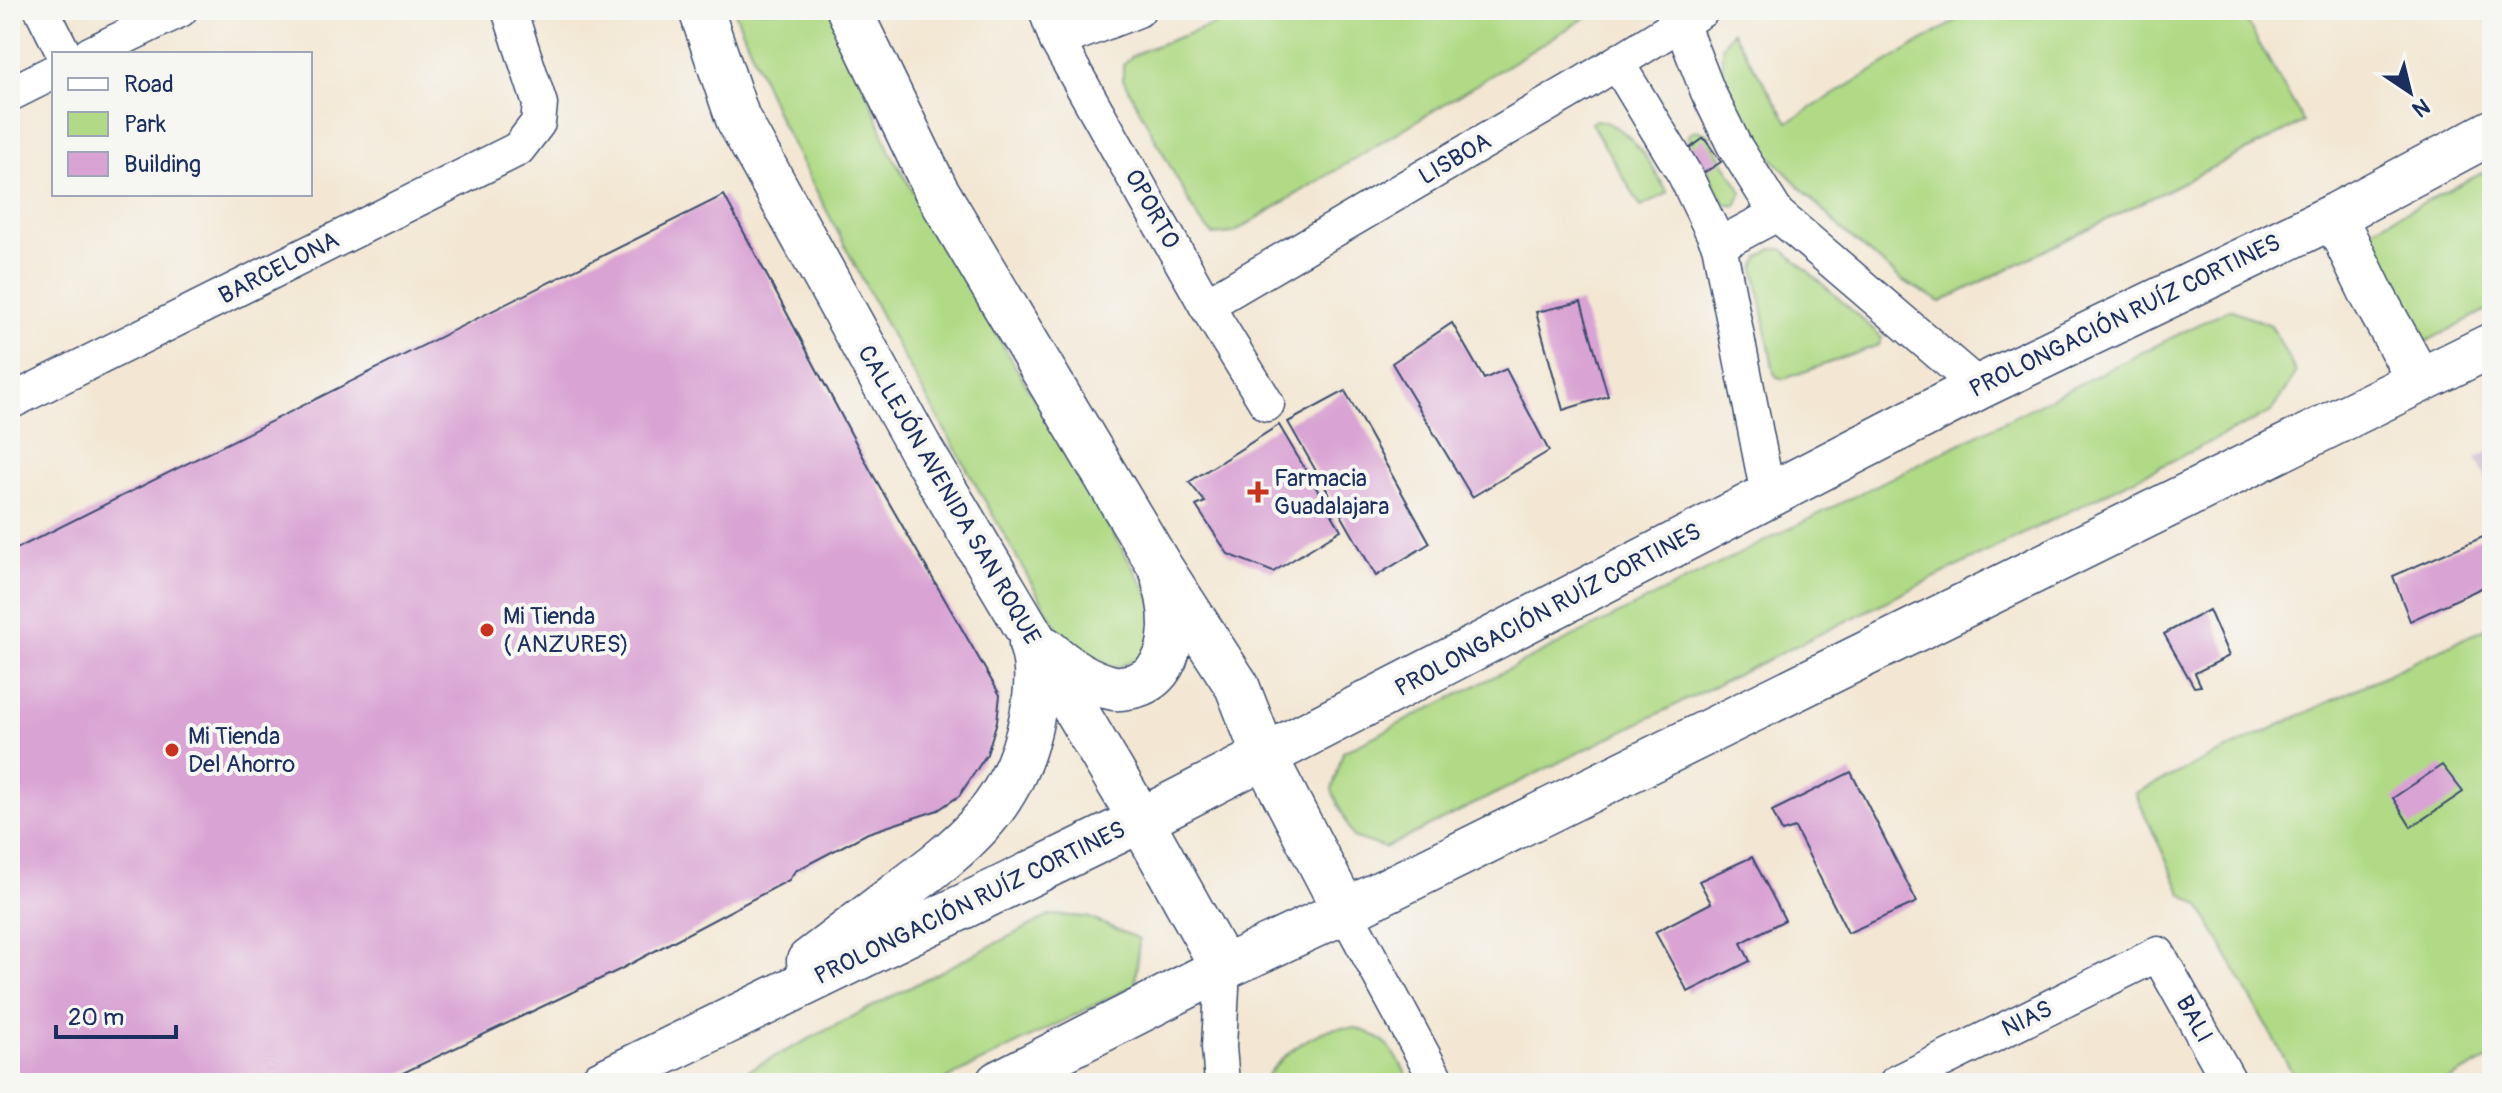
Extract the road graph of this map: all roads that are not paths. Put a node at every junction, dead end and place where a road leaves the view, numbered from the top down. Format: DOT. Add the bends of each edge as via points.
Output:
graph roads {
  1 [pos="42,10"];
  2 [pos="180,10"];
  3 [pos="509,10"];
  4 [pos="701,10"];
  5 [pos="849,10"];
  6 [pos="1138,10"];
  7 [pos="1691,16"];
  8 [pos="1051,25"];
  9 [pos="63,52"];
  10 [pos="94,52"];
  11 [pos="1617,63"];
  12 [pos="52,73"];
  13 [pos="10,94"];
  14 [pos="2492,132"];
  15 [pos="1777,214"];
  16 [pos="2334,216"];
  17 [pos="1719,245"];
  18 [pos="1206,305"];
  19 [pos="2492,345"];
  20 [pos="2419,380"];
  21 [pos="1979,387"];
  22 [pos="10,402"];
  23 [pos="1267,404"];
  24 [pos="1768,495"];
  25 [pos="1160,567"];
  26 [pos="1028,634"];
  27 [pos="1264,755"];
  28 [pos="1141,820"];
  29 [pos="1345,911"];
  30 [pos="2158,954"];
  31 [pos="1223,968"];
  32 [pos="735,1018"];
  33 [pos="601,1083"];
  34 [pos="998,1083"];
  35 [pos="1222,1083"];
  36 [pos="1438,1083"];
  37 [pos="1896,1083"];
  38 [pos="2230,1083"];
  1 -- 9 [label="street"];
  2 -- 10 [label="street"];
  3 -- 22 [label="street, BARCELONA" via="540,104 538,123 518,149"];
  4 -- 26 [label="main road, CALLEJÓN AVENIDA SAN ROQUE" via="738,119"];
  5 -- 25 [label="main road" via="936,190"];
  6 -- 8 [label="street"];
  7 -- 11 [label="street, LISBOA"];
  7 -- 15 [label="street" via="1708,92"];
  8 -- 18 [label="street, OPORTO"];
  11 -- 17 [label="street" via="1685,175"];
  11 -- 18 [label="street, LISBOA"];
  12 -- 13 [label="street"];
  14 -- 16 [label="main road, PROLONGACIÓN RUÍZ CORTINES"];
  15 -- 17 [label="street"];
  15 -- 21 [label="street"];
  16 -- 20 [label="main road"];
  16 -- 21 [label="main road, PROLONGACIÓN RUÍZ CORTINES"];
  17 -- 24 [label="street"];
  18 -- 23 [label="street, OPORTO"];
  19 -- 20 [label="main road"];
  20 -- 29 [label="main road"];
  21 -- 24 [label="main road, PROLONGACIÓN RUÍZ CORTINES"];
  24 -- 27 [label="main road, PROLONGACIÓN RUÍZ CORTINES"];
  25 -- 26 [label="main road" via="1171,621 1166,659 1151,678 1122,688 1097,683 1056,659"];
  25 -- 27 [label="main road" via="1237,686"];
  26 -- 28 [label="main road, CALLEJÓN AVENIDA SAN ROQUE"];
  26 -- 32 [label="main road" via="1037,687 1031,720 1021,758 983,823 954,853"];
  27 -- 28 [label="main road, PROLONGACIÓN RUÍZ CORTINES"];
  27 -- 29 [label="main road"];
  28 -- 31 [label="main road, CALLEJÓN AVENIDA SAN ROQUE"];
  28 -- 32 [label="main road, PROLONGACIÓN RUÍZ CORTINES"];
  29 -- 31 [label="main road"];
  29 -- 36 [label="street"];
  30 -- 37 [label="street, NIAS"];
  30 -- 38 [label="street, BALI"];
  31 -- 34 [label="main road"];
  31 -- 35 [label="street"];
  32 -- 33 [label="main road, PROLONGACIÓN RUÍZ CORTINES"];
}
